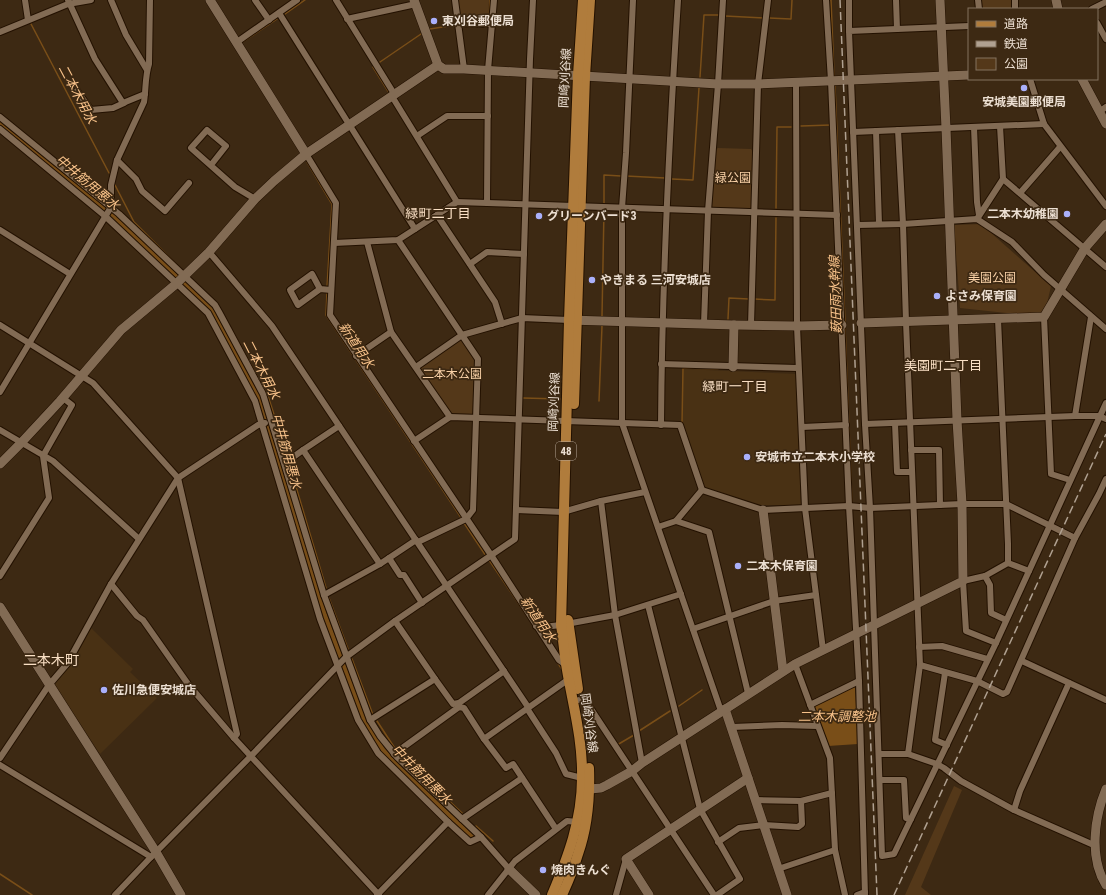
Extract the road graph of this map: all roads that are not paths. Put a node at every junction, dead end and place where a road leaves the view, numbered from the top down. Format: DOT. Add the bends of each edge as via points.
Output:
graph roads {
  1 [pos="25,0"];
  2 [pos="91,0"];
  3 [pos="111,0"];
  4 [pos="150,0"];
  5 [pos="210,0"];
  6 [pos="255,0"];
  7 [pos="297,0"];
  8 [pos="336,0"];
  9 [pos="455,0"];
  10 [pos="494,0"];
  11 [pos="534,0"];
  12 [pos="582,0"];
  13 [pos="590,0"];
  14 [pos="633,0"];
  15 [pos="678,0"];
  16 [pos="722,0"];
  17 [pos="768,0"];
  18 [pos="826,0"];
  19 [pos="849,0"];
  20 [pos="896,0"];
  21 [pos="940,0"];
  22 [pos="68,2"];
  23 [pos="415,2"];
  24 [pos="1106,2"];
  25 [pos="1094,8"];
  26 [pos="279,13"];
  27 [pos="347,19"];
  28 [pos="28,20"];
  29 [pos="269,20"];
  30 [pos="458,23"];
  31 [pos="492,24"];
  32 [pos="1098,25"];
  33 [pos="968,26"];
  34 [pos="941,27"];
  35 [pos="898,29"];
  36 [pos="849,31"];
  37 [pos="0,32"];
  38 [pos="1106,39"];
  39 [pos="237,42"];
  40 [pos="438,65"];
  41 [pos="464,69"];
  42 [pos="147,70"];
  43 [pos="488,70"];
  44 [pos="530,73"];
  45 [pos="968,74"];
  46 [pos="582,76"];
  47 [pos="944,77"];
  48 [pos="630,78"];
  49 [pos="851,80"];
  50 [pos="1030,80"];
  51 [pos="1083,80"];
  52 [pos="672,81"];
  53 [pos="831,81"];
  54 [pos="796,83"];
  55 [pos="718,84"];
  56 [pos="758,84"];
  57 [pos="77,91"];
  58 [pos="145,94"];
  59 [pos="393,94"];
  60 [pos="124,103"];
  61 [pos="1102,109"];
  62 [pos="488,116"];
  63 [pos="0,117"];
  64 [pos="349,124"];
  65 [pos="1044,124"];
  66 [pos="1106,124"];
  67 [pos="1000,126"];
  68 [pos="974,127"];
  69 [pos="946,128"];
  70 [pos="0,130"];
  71 [pos="898,130"];
  72 [pos="876,131"];
  73 [pos="853,132"];
  74 [pos="417,136"];
  75 [pos="1060,147"];
  76 [pos="306,154"];
  77 [pos="117,160"];
  78 [pos="211,165"];
  79 [pos="1003,179"];
  80 [pos="189,183"];
  81 [pos="1020,193"];
  82 [pos="255,199"];
  83 [pos="457,202"];
  84 [pos="487,203"];
  85 [pos="525,204"];
  86 [pos="577,205"];
  87 [pos="1106,206"];
  88 [pos="111,207"];
  89 [pos="622,208"];
  90 [pos="666,209"];
  91 [pos="708,210"];
  92 [pos="754,212"];
  93 [pos="797,213"];
  94 [pos="437,215"];
  95 [pos="837,215"];
  96 [pos="105,216"];
  97 [pos="978,217"];
  98 [pos="950,221"];
  99 [pos="879,224"];
  100 [pos="903,224"];
  101 [pos="1106,224"];
  102 [pos="857,225"];
  103 [pos="415,229"];
  104 [pos="0,230"];
  105 [pos="398,240"];
  106 [pos="366,242"];
  107 [pos="334,243"];
  108 [pos="1085,248"];
  109 [pos="209,252"];
  110 [pos="524,254"];
  111 [pos="470,264"];
  112 [pos="1106,267"];
  113 [pos="70,274"];
  114 [pos="180,280"];
  115 [pos="1060,289"];
  116 [pos="326,290"];
  117 [pos="1044,317"];
  118 [pos="1091,317"];
  119 [pos="522,318"];
  120 [pos="998,318"];
  121 [pos="953,320"];
  122 [pos="573,321"];
  123 [pos="623,321"];
  124 [pos="906,322"];
  125 [pos="663,323"];
  126 [pos="861,323"];
  127 [pos="502,324"];
  128 [pos="704,324"];
  129 [pos="0,325"];
  130 [pos="734,325"];
  131 [pos="751,325"];
  132 [pos="842,325"];
  133 [pos="797,326"];
  134 [pos="1106,329"];
  135 [pos="391,332"];
  136 [pos="462,335"];
  137 [pos="29,343"];
  138 [pos="356,356"];
  139 [pos="662,364"];
  140 [pos="416,367"];
  141 [pos="733,367"];
  142 [pos="798,368"];
  143 [pos="82,375"];
  144 [pos="0,392"];
  145 [pos="63,398"];
  146 [pos="1106,403"];
  147 [pos="1048,416"];
  148 [pos="1075,416"];
  149 [pos="1099,416"];
  150 [pos="450,417"];
  151 [pos="477,418"];
  152 [pos="1002,418"];
  153 [pos="519,420"];
  154 [pos="957,420"];
  155 [pos="1106,420"];
  156 [pos="272,421"];
  157 [pos="570,421"];
  158 [pos="910,422"];
  159 [pos="622,423"];
  160 [pos="895,423"];
  161 [pos="262,424"];
  162 [pos="865,424"];
  163 [pos="661,425"];
  164 [pos="846,425"];
  165 [pos="339,426"];
  166 [pos="802,427"];
  167 [pos="0,430"];
  168 [pos="414,441"];
  169 [pos="21,443"];
  170 [pos="303,450"];
  171 [pos="911,450"];
  172 [pos="42,456"];
  173 [pos="285,463"];
  174 [pos="0,464"];
  175 [pos="912,472"];
  176 [pos="178,478"];
  177 [pos="1106,479"];
  178 [pos="1070,480"];
  179 [pos="702,490"];
  180 [pos="645,492"];
  181 [pos="601,501"];
  182 [pos="962,504"];
  183 [pos="1006,504"];
  184 [pos="940,505"];
  185 [pos="849,506"];
  186 [pos="913,507"];
  187 [pos="805,508"];
  188 [pos="870,508"];
  189 [pos="516,510"];
  190 [pos="763,510"];
  191 [pos="567,511"];
  192 [pos="466,519"];
  193 [pos="676,520"];
  194 [pos="1050,524"];
  195 [pos="658,527"];
  196 [pos="1075,538"];
  197 [pos="139,539"];
  198 [pos="417,541"];
  199 [pos="491,556"];
  200 [pos="389,558"];
  201 [pos="1008,563"];
  202 [pos="380,564"];
  203 [pos="1029,571"];
  204 [pos="0,576"];
  205 [pos="985,576"];
  206 [pos="963,581"];
  207 [pos="111,584"];
  208 [pos="447,586"];
  209 [pos="680,594"];
  210 [pos="324,595"];
  211 [pos="816,595"];
  212 [pos="774,601"];
  213 [pos="422,603"];
  214 [pos="917,604"];
  215 [pos="648,605"];
  216 [pos="0,607"];
  217 [pos="615,616"];
  218 [pos="730,616"];
  219 [pos="1006,620"];
  220 [pos="395,621"];
  221 [pos="564,624"];
  222 [pos="536,626"];
  223 [pos="873,626"];
  224 [pos="692,629"];
  225 [pos="855,634"];
  226 [pos="996,643"];
  227 [pos="919,647"];
  228 [pos="823,650"];
  229 [pos="346,657"];
  230 [pos="987,659"];
  231 [pos="1022,661"];
  232 [pos="794,664"];
  233 [pos="337,665"];
  234 [pos="566,665"];
  235 [pos="920,666"];
  236 [pos="504,671"];
  237 [pos="783,671"];
  238 [pos="945,673"];
  239 [pos="434,678"];
  240 [pos="569,679"];
  241 [pos="859,681"];
  242 [pos="977,681"];
  243 [pos="1069,683"];
  244 [pos="49,685"];
  245 [pos="748,694"];
  246 [pos="579,700"];
  247 [pos="1106,700"];
  248 [pos="459,705"];
  249 [pos="810,705"];
  250 [pos="528,707"];
  251 [pos="723,710"];
  252 [pos="370,720"];
  253 [pos="817,726"];
  254 [pos="732,727"];
  255 [pos="234,738"];
  256 [pos="682,738"];
  257 [pos="484,739"];
  258 [pos="947,745"];
  259 [pos="879,754"];
  260 [pos="908,754"];
  261 [pos="395,755"];
  262 [pos="251,756"];
  263 [pos="0,758"];
  264 [pos="642,763"];
  265 [pos="937,764"];
  266 [pos="0,765"];
  267 [pos="388,765"];
  268 [pos="632,771"];
  269 [pos="522,778"];
  270 [pos="582,778"];
  271 [pos="748,778"];
  272 [pos="880,780"];
  273 [pos="590,789"];
  274 [pos="1106,789"];
  275 [pos="832,793"];
  276 [pos="755,800"];
  277 [pos="801,801"];
  278 [pos="700,809"];
  279 [pos="1014,810"];
  280 [pos="462,819"];
  281 [pos="911,819"];
  282 [pos="448,822"];
  283 [pos="578,822"];
  284 [pos="764,825"];
  285 [pos="670,828"];
  286 [pos="556,829"];
  287 [pos="481,837"];
  288 [pos="718,842"];
  289 [pos="1096,846"];
  290 [pos="835,850"];
  291 [pos="153,854"];
  292 [pos="626,859"];
  293 [pos="509,869"];
  294 [pos="778,869"];
  295 [pos="1106,885"];
  296 [pos="865,894"];
  297 [pos="115,895"];
  298 [pos="181,895"];
  299 [pos="378,895"];
  300 [pos="488,895"];
  301 [pos="536,895"];
  302 [pos="552,895"];
  303 [pos="562,895"];
  304 [pos="616,895"];
  305 [pos="649,895"];
  306 [pos="714,895"];
  307 [pos="717,895"];
  308 [pos="787,895"];
  309 [pos="845,895"];
  310 [pos="857,895"];
  1 -- 28 [label="street"];
  2 -- 22 [label="street"];
  3 -- 42 [label="street" via="126,35"];
  4 -- 42 [label="street"];
  5 -- 39 [label="street"];
  6 -- 29 [label="street"];
  7 -- 26 [label="street"];
  8 -- 27 [label="street"];
  9 -- 30 [label="street"];
  10 -- 31 [label="street"];
  11 -- 44 [label="street"];
  12 -- 46 [label="main road, 岡崎刈谷線 / 48"];
  13 -- 46 [label="main road, 岡崎刈谷線 / 48"];
  14 -- 48 [label="street"];
  15 -- 52 [label="street"];
  16 -- 55 [label="street"];
  17 -- 56 [label="street"];
  18 -- 53 [label="street"];
  19 -- 36 [label="street"];
  20 -- 35 [label="street"];
  21 -- 34 [label="street"];
  22 -- 28 [label="street"];
  22 -- 60 [label="street" via="95,59"];
  23 -- 27 [label="street"];
  23 -- 40 [label="street"];
  24 -- 25 [label="street"];
  26 -- 29 [label="street"];
  26 -- 64 [label="street"];
  27 -- 59 [label="street"];
  28 -- 37 [label="street"];
  29 -- 39 [label="street"];
  30 -- 31 [label="street"];
  30 -- 41 [label="street"];
  31 -- 43 [label="street"];
  32 -- 38 [label="street"];
  33 -- 34 [label="street"];
  34 -- 35 [label="street"];
  34 -- 47 [label="street"];
  35 -- 36 [label="street"];
  36 -- 49 [label="street"];
  39 -- 76 [label="street"];
  40 -- 41 [label="street" via="444,69"];
  40 -- 59 [label="street"];
  41 -- 43 [label="street"];
  42 -- 58 [label="street"];
  43 -- 44 [label="street"];
  43 -- 62 [label="street"];
  44 -- 46 [label="street"];
  44 -- 85 [label="street"];
  45 -- 47 [label="street"];
  46 -- 48 [label="street"];
  46 -- 86 [label="main road, 岡崎刈谷線 / 48"];
  47 -- 49 [label="street"];
  47 -- 69 [label="street"];
  48 -- 52 [label="street"];
  48 -- 89 [label="street"];
  49 -- 53 [label="street"];
  49 -- 73 [label="street"];
  50 -- 65 [label="street"];
  51 -- 61 [label="street"];
  52 -- 55 [label="street"];
  52 -- 90 [label="street"];
  53 -- 54 [label="street"];
  53 -- 95 [label="street"];
  54 -- 56 [label="street"];
  54 -- 93 [label="street"];
  55 -- 56 [label="street"];
  55 -- 91 [label="street"];
  56 -- 92 [label="street"];
  57 -- 60 [label="street" via="91,110 113,108"];
  58 -- 60 [label="street"];
  58 -- 77 [label="street" via="144,102"];
  59 -- 64 [label="street"];
  59 -- 74 [label="street"];
  61 -- 66 [label="street"];
  62 -- 74 [label="street" via="447,116"];
  62 -- 84 [label="street"];
  63 -- 88 [label="street"];
  64 -- 76 [label="street"];
  64 -- 103 [label="street"];
  65 -- 67 [label="street"];
  65 -- 75 [label="street"];
  67 -- 68 [label="street"];
  67 -- 79 [label="street"];
  68 -- 69 [label="street"];
  68 -- 97 [label="street"];
  69 -- 71 [label="street"];
  69 -- 98 [label="street"];
  70 -- 96 [label="street"];
  71 -- 72 [label="street"];
  71 -- 100 [label="street"];
  72 -- 73 [label="street"];
  72 -- 99 [label="street"];
  73 -- 102 [label="street"];
  74 -- 83 [label="street"];
  75 -- 81 [label="street"];
  75 -- 87 [label="street"];
  76 -- 82 [label="street"];
  76 -- 107 [label="street" via="336,203"];
  77 -- 80 [label="street" via="136,179 142,190 165,211"];
  77 -- 88 [label="street" via="111,185"];
  78 -- 78 [label="street" via="191,148 207,130 226,146"];
  78 -- 82 [label="street" via="235,187"];
  79 -- 81 [label="street"];
  79 -- 97 [label="street"];
  81 -- 108 [label="street"];
  82 -- 109 [label="street"];
  83 -- 84 [label="street"];
  83 -- 94 [label="street"];
  84 -- 85 [label="street"];
  85 -- 86 [label="street"];
  85 -- 110 [label="street"];
  86 -- 89 [label="street"];
  86 -- 122 [label="main road, 岡崎刈谷線 / 48"];
  88 -- 96 [label="street"];
  88 -- 114 [label="street"];
  89 -- 90 [label="street"];
  89 -- 123 [label="street"];
  90 -- 91 [label="street"];
  90 -- 125 [label="street"];
  91 -- 92 [label="street"];
  91 -- 128 [label="street"];
  92 -- 93 [label="street"];
  92 -- 131 [label="street"];
  93 -- 95 [label="street"];
  93 -- 133 [label="street"];
  94 -- 103 [label="street"];
  94 -- 111 [label="street"];
  95 -- 132 [label="street"];
  96 -- 113 [label="street"];
  96 -- 114 [label="street"];
  97 -- 98 [label="street"];
  97 -- 115 [label="street" via="1012,242"];
  98 -- 100 [label="street"];
  98 -- 121 [label="street"];
  99 -- 100 [label="street"];
  99 -- 102 [label="street"];
  100 -- 124 [label="street"];
  101 -- 108 [label="street"];
  102 -- 126 [label="street"];
  103 -- 105 [label="street"];
  104 -- 113 [label="street"];
  105 -- 106 [label="street"];
  105 -- 136 [label="street"];
  106 -- 107 [label="street"];
  106 -- 135 [label="street"];
  107 -- 116 [label="street"];
  108 -- 112 [label="street"];
  108 -- 115 [label="street"];
  109 -- 114 [label="street"];
  109 -- 165 [label="street" via="272,326"];
  110 -- 111 [label="street" via="487,252"];
  110 -- 119 [label="street"];
  111 -- 127 [label="street" via="496,302"];
  113 -- 137 [label="street"];
  114 -- 143 [label="street" via="121,330"];
  114 -- 156 [label="street" via="215,305 263,394"];
  114 -- 161 [label="street" via="208,313 256,401"];
  115 -- 117 [label="street"];
  115 -- 118 [label="street"];
  116 -- 116 [label="street" via="312,274 290,290 298,305"];
  116 -- 138 [label="street" via="330,315"];
  117 -- 120 [label="street"];
  117 -- 147 [label="street"];
  118 -- 134 [label="street"];
  118 -- 148 [label="street"];
  119 -- 122 [label="street"];
  119 -- 127 [label="street"];
  119 -- 153 [label="street"];
  120 -- 121 [label="street"];
  120 -- 152 [label="street"];
  121 -- 124 [label="street"];
  121 -- 154 [label="street"];
  122 -- 123 [label="street"];
  122 -- 157 [label="main road, 岡崎刈谷線 / 48"];
  123 -- 125 [label="street"];
  123 -- 159 [label="street"];
  124 -- 126 [label="street"];
  124 -- 158 [label="street"];
  125 -- 128 [label="street"];
  125 -- 139 [label="street"];
  126 -- 162 [label="street"];
  127 -- 136 [label="street"];
  128 -- 130 [label="street"];
  129 -- 137 [label="street"];
  130 -- 131 [label="street"];
  130 -- 141 [label="street"];
  131 -- 133 [label="street"];
  132 -- 133 [label="street"];
  132 -- 164 [label="street"];
  133 -- 142 [label="street"];
  135 -- 138 [label="street"];
  135 -- 140 [label="street"];
  136 -- 140 [label="street"];
  136 -- 151 [label="street" via="478,359"];
  137 -- 143 [label="street"];
  137 -- 144 [label="street"];
  138 -- 168 [label="street"];
  139 -- 141 [label="street"];
  139 -- 163 [label="street"];
  140 -- 150 [label="street"];
  141 -- 142 [label="street"];
  142 -- 166 [label="street"];
  143 -- 145 [label="street"];
  143 -- 176 [label="street" via="93,382"];
  145 -- 169 [label="street"];
  145 -- 172 [label="street" via="72,405"];
  146 -- 149 [label="street"];
  147 -- 148 [label="street"];
  147 -- 152 [label="street"];
  147 -- 178 [label="street" via="1051,474"];
  148 -- 149 [label="street"];
  149 -- 155 [label="street"];
  149 -- 178 [label="street"];
  150 -- 151 [label="street"];
  150 -- 168 [label="street"];
  151 -- 153 [label="street"];
  151 -- 192 [label="street" via="473,510"];
  152 -- 154 [label="street"];
  152 -- 183 [label="street"];
  153 -- 157 [label="street"];
  153 -- 189 [label="street"];
  154 -- 158 [label="street"];
  154 -- 182 [label="street"];
  156 -- 161 [label="street"];
  156 -- 173 [label="street"];
  157 -- 159 [label="street"];
  157 -- 191 [label="main road, 岡崎刈谷線 / 48"];
  158 -- 160 [label="street"];
  158 -- 171 [label="street"];
  159 -- 163 [label="street"];
  159 -- 180 [label="street"];
  160 -- 162 [label="street"];
  160 -- 175 [label="street" via="897,472"];
  161 -- 176 [label="street"];
  161 -- 233 [label="street" via="320,619"];
  162 -- 188 [label="street"];
  163 -- 179 [label="street" via="680,425"];
  164 -- 166 [label="street"];
  164 -- 185 [label="street"];
  165 -- 170 [label="street"];
  165 -- 198 [label="street"];
  166 -- 187 [label="street"];
  167 -- 169 [label="street"];
  168 -- 192 [label="street"];
  169 -- 172 [label="street"];
  169 -- 174 [label="street"];
  170 -- 173 [label="street"];
  170 -- 202 [label="street"];
  171 -- 175 [label="street"];
  171 -- 184 [label="street" via="939,450"];
  172 -- 197 [label="street" via="53,461"];
  172 -- 204 [label="street" via="49,498"];
  173 -- 210 [label="street"];
  175 -- 186 [label="street"];
  176 -- 197 [label="street"];
  176 -- 255 [label="street" via="237,734"];
  177 -- 196 [label="street"];
  178 -- 194 [label="street"];
  179 -- 190 [label="street"];
  179 -- 193 [label="street"];
  180 -- 181 [label="street"];
  180 -- 195 [label="street"];
  181 -- 191 [label="street"];
  181 -- 217 [label="street"];
  182 -- 183 [label="street"];
  182 -- 184 [label="street"];
  182 -- 206 [label="street"];
  183 -- 194 [label="street"];
  183 -- 201 [label="street"];
  184 -- 186 [label="street"];
  185 -- 187 [label="street"];
  185 -- 188 [label="street"];
  185 -- 225 [label="street"];
  186 -- 188 [label="street"];
  186 -- 214 [label="street"];
  187 -- 190 [label="street"];
  187 -- 211 [label="street"];
  188 -- 223 [label="street"];
  189 -- 191 [label="street"];
  189 -- 199 [label="street" via="515,539"];
  190 -- 212 [label="street"];
  191 -- 221 [label="main road, 岡崎刈谷線 / 48"];
  192 -- 198 [label="street"];
  192 -- 199 [label="street"];
  193 -- 195 [label="street"];
  193 -- 218 [label="street" via="709,532"];
  194 -- 196 [label="street"];
  194 -- 203 [label="street"];
  195 -- 209 [label="street"];
  196 -- 231 [label="street"];
  197 -- 207 [label="street"];
  198 -- 200 [label="street"];
  198 -- 208 [label="street"];
  199 -- 208 [label="street"];
  199 -- 222 [label="street"];
  200 -- 202 [label="street"];
  200 -- 213 [label="street" via="400,575 404,575"];
  201 -- 203 [label="street"];
  201 -- 205 [label="street"];
  202 -- 210 [label="street"];
  203 -- 219 [label="street"];
  205 -- 206 [label="street"];
  205 -- 219 [label="street" via="990,585 991,613"];
  206 -- 214 [label="street"];
  206 -- 226 [label="street" via="966,631"];
  207 -- 244 [label="street" via="67,664"];
  207 -- 255 [label="street" via="143,620 188,684"];
  208 -- 213 [label="street"];
  208 -- 236 [label="street"];
  209 -- 215 [label="street"];
  209 -- 224 [label="street"];
  210 -- 229 [label="street"];
  211 -- 212 [label="street"];
  211 -- 228 [label="street"];
  212 -- 218 [label="street"];
  212 -- 237 [label="street"];
  213 -- 220 [label="street"];
  214 -- 223 [label="street"];
  214 -- 227 [label="street"];
  215 -- 217 [label="street"];
  215 -- 256 [label="street"];
  216 -- 244 [label="street"];
  217 -- 221 [label="street"];
  217 -- 264 [label="street"];
  218 -- 224 [label="street"];
  218 -- 245 [label="street"];
  219 -- 226 [label="street"];
  220 -- 229 [label="street"];
  220 -- 239 [label="street"];
  221 -- 222 [label="street"];
  221 -- 234 [label="main road, 岡崎刈谷線 / 48"];
  221 -- 246 [label="main road, 岡崎刈谷線 / 48"];
  222 -- 234 [label="street" via="559,660"];
  223 -- 225 [label="street"];
  223 -- 259 [label="street"];
  224 -- 251 [label="street"];
  225 -- 228 [label="street"];
  225 -- 241 [label="street"];
  226 -- 230 [label="street"];
  227 -- 230 [label="street" via="942,646"];
  227 -- 235 [label="street"];
  228 -- 232 [label="street"];
  229 -- 233 [label="street"];
  229 -- 252 [label="street"];
  230 -- 242 [label="street"];
  231 -- 242 [label="street" via="1009,691 1005,694"];
  231 -- 243 [label="street"];
  232 -- 237 [label="street"];
  232 -- 249 [label="street"];
  233 -- 262 [label="street"];
  233 -- 267 [label="street" via="358,720"];
  234 -- 240 [label="main road, 岡崎刈谷線 / 48"];
  235 -- 238 [label="street"];
  235 -- 260 [label="street"];
  236 -- 248 [label="street"];
  236 -- 250 [label="street"];
  237 -- 245 [label="street"];
  238 -- 242 [label="street"];
  238 -- 258 [label="street" via="935,740"];
  239 -- 248 [label="street" via="453,704"];
  239 -- 252 [label="street"];
  240 -- 250 [label="street"];
  240 -- 270 [label="main road, 岡崎刈谷線 / 48" via="581,742"];
  241 -- 249 [label="street"];
  241 -- 296 [label="street"];
  242 -- 258 [label="street"];
  243 -- 247 [label="street"];
  243 -- 279 [label="street" via="1020,791"];
  244 -- 263 [label="street"];
  244 -- 291 [label="street"];
  245 -- 251 [label="street"];
  246 -- 268 [label="street" via="585,700"];
  246 -- 273 [label="main road, 岡崎刈谷線 / 48" via="588,749"];
  248 -- 257 [label="street" via="464,708"];
  248 -- 261 [label="street"];
  249 -- 253 [label="street"];
  250 -- 257 [label="street"];
  250 -- 270 [label="street" via="566,774"];
  251 -- 254 [label="street"];
  251 -- 256 [label="street"];
  252 -- 261 [label="street"];
  253 -- 254 [label="street"];
  253 -- 275 [label="street" via="830,758"];
  254 -- 271 [label="street"];
  255 -- 262 [label="street"];
  256 -- 264 [label="street"];
  256 -- 278 [label="street"];
  257 -- 269 [label="street" via="506,768 513,764"];
  258 -- 265 [label="street"];
  259 -- 260 [label="street"];
  259 -- 272 [label="street"];
  260 -- 265 [label="street"];
  261 -- 267 [label="street"];
  261 -- 280 [label="street"];
  262 -- 291 [label="street"];
  262 -- 299 [label="street"];
  264 -- 268 [label="street"];
  265 -- 279 [label="street" via="961,781"];
  265 -- 281 [label="street"];
  266 -- 291 [label="street"];
  267 -- 282 [label="street"];
  268 -- 273 [label="street" via="602,788"];
  268 -- 285 [label="street"];
  269 -- 280 [label="street"];
  269 -- 286 [label="street"];
  270 -- 283 [label="main road, 岡崎刈谷線 / 48"];
  271 -- 276 [label="street"];
  271 -- 278 [label="street"];
  272 -- 281 [label="street" via="904,780 906,818"];
  272 -- 281 [label="street" via="882,856 894,854"];
  273 -- 303 [label="main road, 岡崎刈谷線 / 48" via="586,825"];
  274 -- 289 [label="street" via="1097,822"];
  275 -- 277 [label="street"];
  275 -- 290 [label="street"];
  276 -- 277 [label="street"];
  276 -- 284 [label="street"];
  277 -- 284 [label="street" via="802,824 798,827"];
  278 -- 285 [label="street"];
  278 -- 288 [label="street"];
  279 -- 289 [label="street"];
  280 -- 287 [label="street"];
  282 -- 287 [label="street" via="470,842"];
  282 -- 299 [label="street"];
  283 -- 286 [label="street" via="567,821"];
  283 -- 302 [label="main road, 岡崎刈谷線 / 48"];
  284 -- 288 [label="street" via="739,828"];
  284 -- 294 [label="street"];
  285 -- 292 [label="street"];
  285 -- 306 [label="street"];
  286 -- 293 [label="street" via="515,861"];
  287 -- 293 [label="street"];
  288 -- 307 [label="street" via="740,879"];
  289 -- 295 [label="street" via="1098,867"];
  290 -- 294 [label="street"];
  290 -- 309 [label="street"];
  291 -- 297 [label="street"];
  291 -- 298 [label="street"];
  292 -- 304 [label="street"];
  292 -- 305 [label="street"];
  293 -- 300 [label="street"];
  293 -- 301 [label="street"];
  294 -- 308 [label="street"];
  296 -- 310 [label="street"];
}
